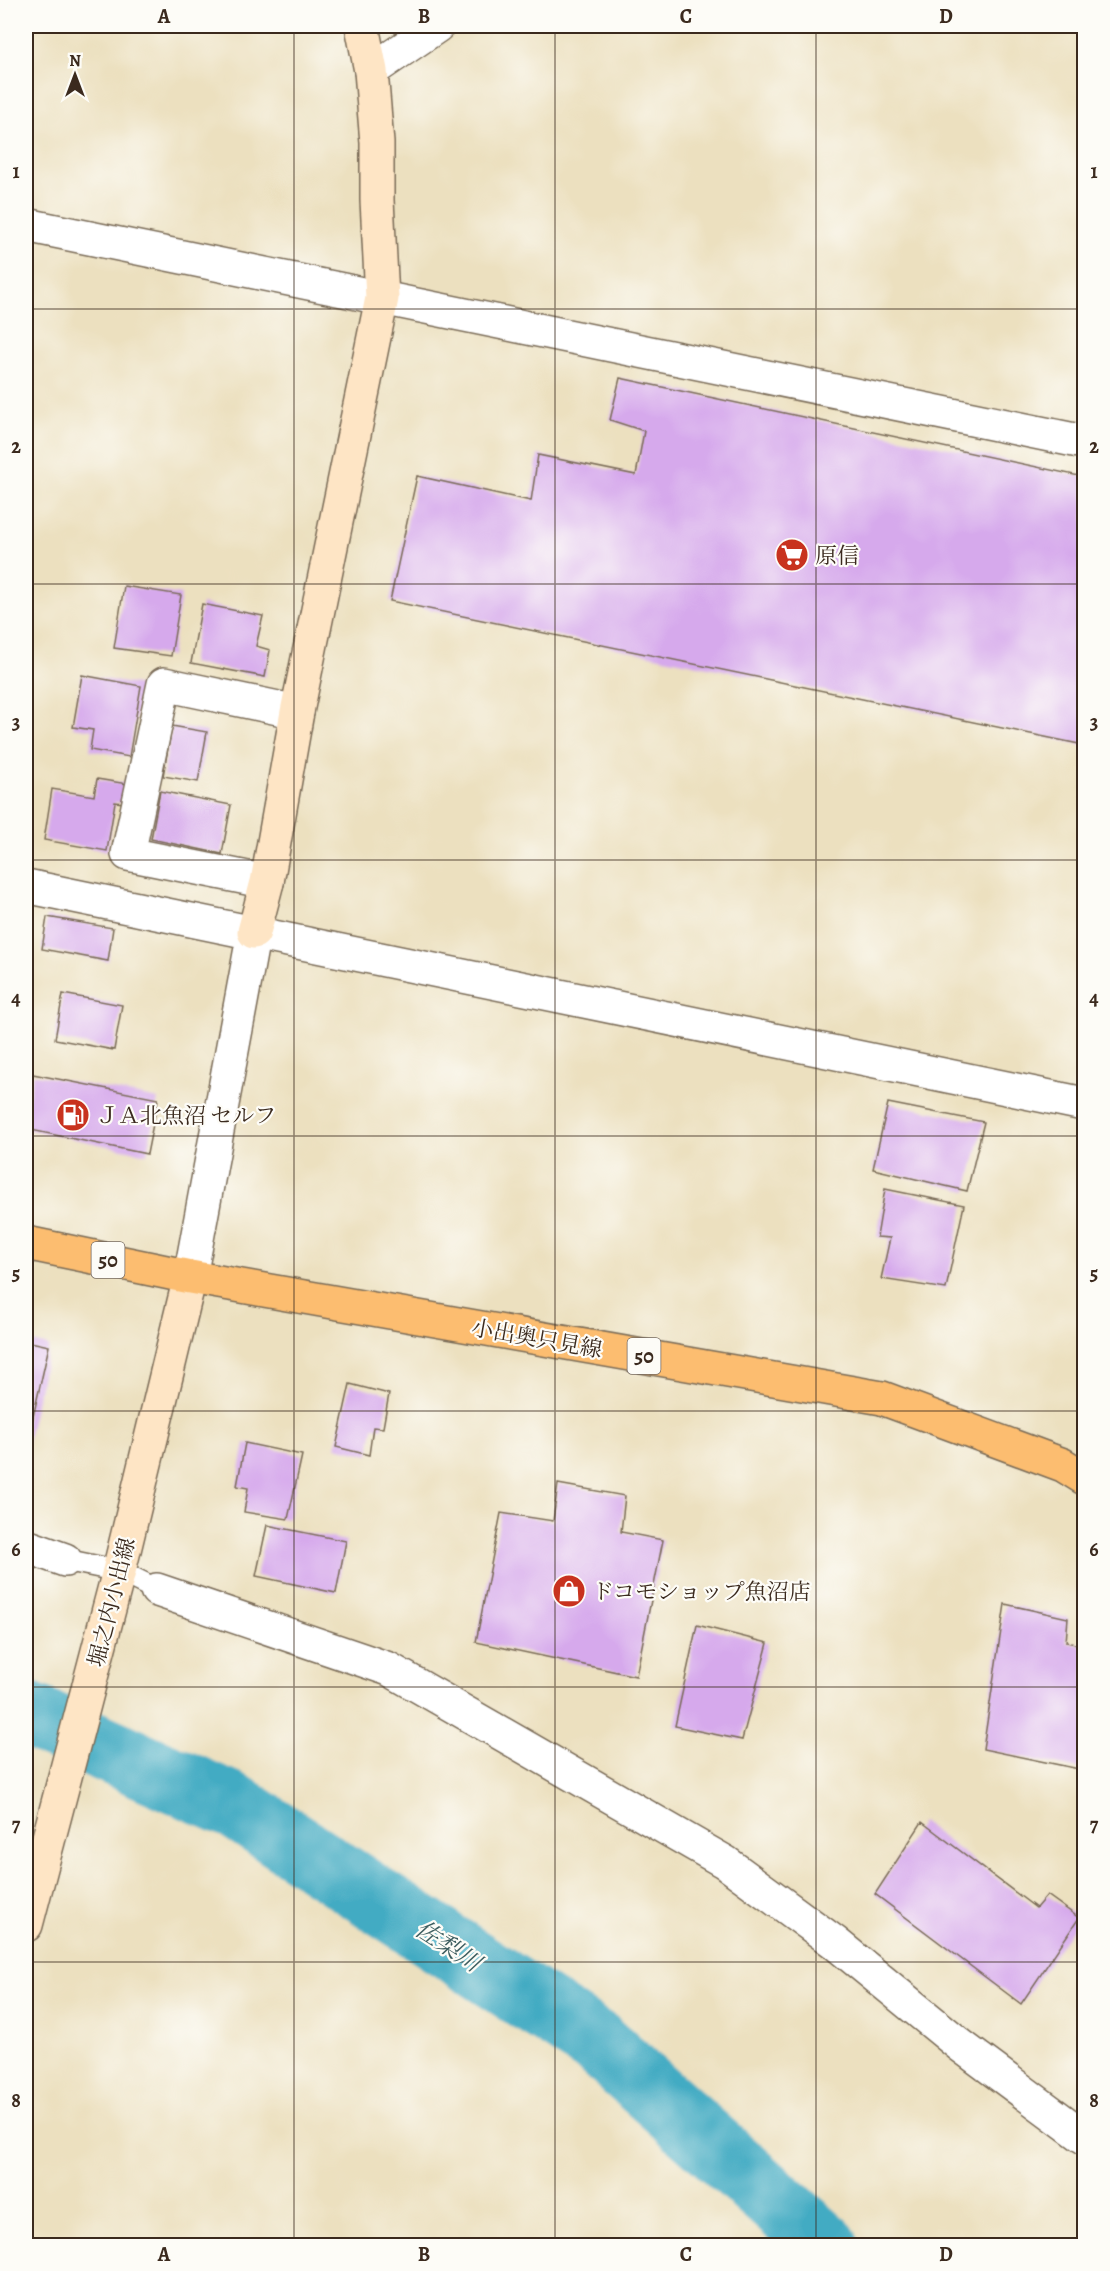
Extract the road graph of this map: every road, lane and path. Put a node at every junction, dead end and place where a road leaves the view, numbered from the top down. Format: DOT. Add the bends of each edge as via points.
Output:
graph roads {
  1 [pos="362,26"];
  2 [pos="437,26"];
  3 [pos="1079,26"];
  4 [pos="1084,34"];
  5 [pos="371,71"];
  6 [pos="26,225"];
  7 [pos="382,298"];
  8 [pos="1084,442"];
  9 [pos="297,712"];
  10 [pos="267,882"];
  11 [pos="26,886"];
  12 [pos="254,932"];
  13 [pos="1084,1104"];
  14 [pos="26,1243"];
  15 [pos="190,1277"];
  16 [pos="1077,1471"];
  17 [pos="26,1546"];
  18 [pos="65,1560"];
  19 [pos="116,1584"];
  20 [pos="157,1590"];
  21 [pos="26,1923"];
  22 [pos="1084,2137"];
  1 -- 5 [label="street"];
  2 -- 5 [label="street"];
  3 -- 4 [label="path"];
  5 -- 7 [label="street"];
  6 -- 7 [label="street"];
  7 -- 8 [label="street"];
  7 -- 9 [label="street"];
  9 -- 10 [label="street"];
  9 -- 10 [label="street" via="164,684 128,854"];
  10 -- 12 [label="street"];
  11 -- 12 [label="street"];
  12 -- 13 [label="street"];
  12 -- 15 [label="street"];
  14 -- 15 [label="main road, 50"];
  15 -- 16 [label="main road, 小出奥只見線 / 50" via="882,1398"];
  15 -- 19 [label="street, 堀之内小出線"];
  17 -- 18 [label="street"];
  18 -- 19 [label="lane"];
  19 -- 20 [label="lane"];
  19 -- 21 [label="street, 堀之内小出線"];
  20 -- 22 [label="street" via="389,1669 726,1862"];
}
